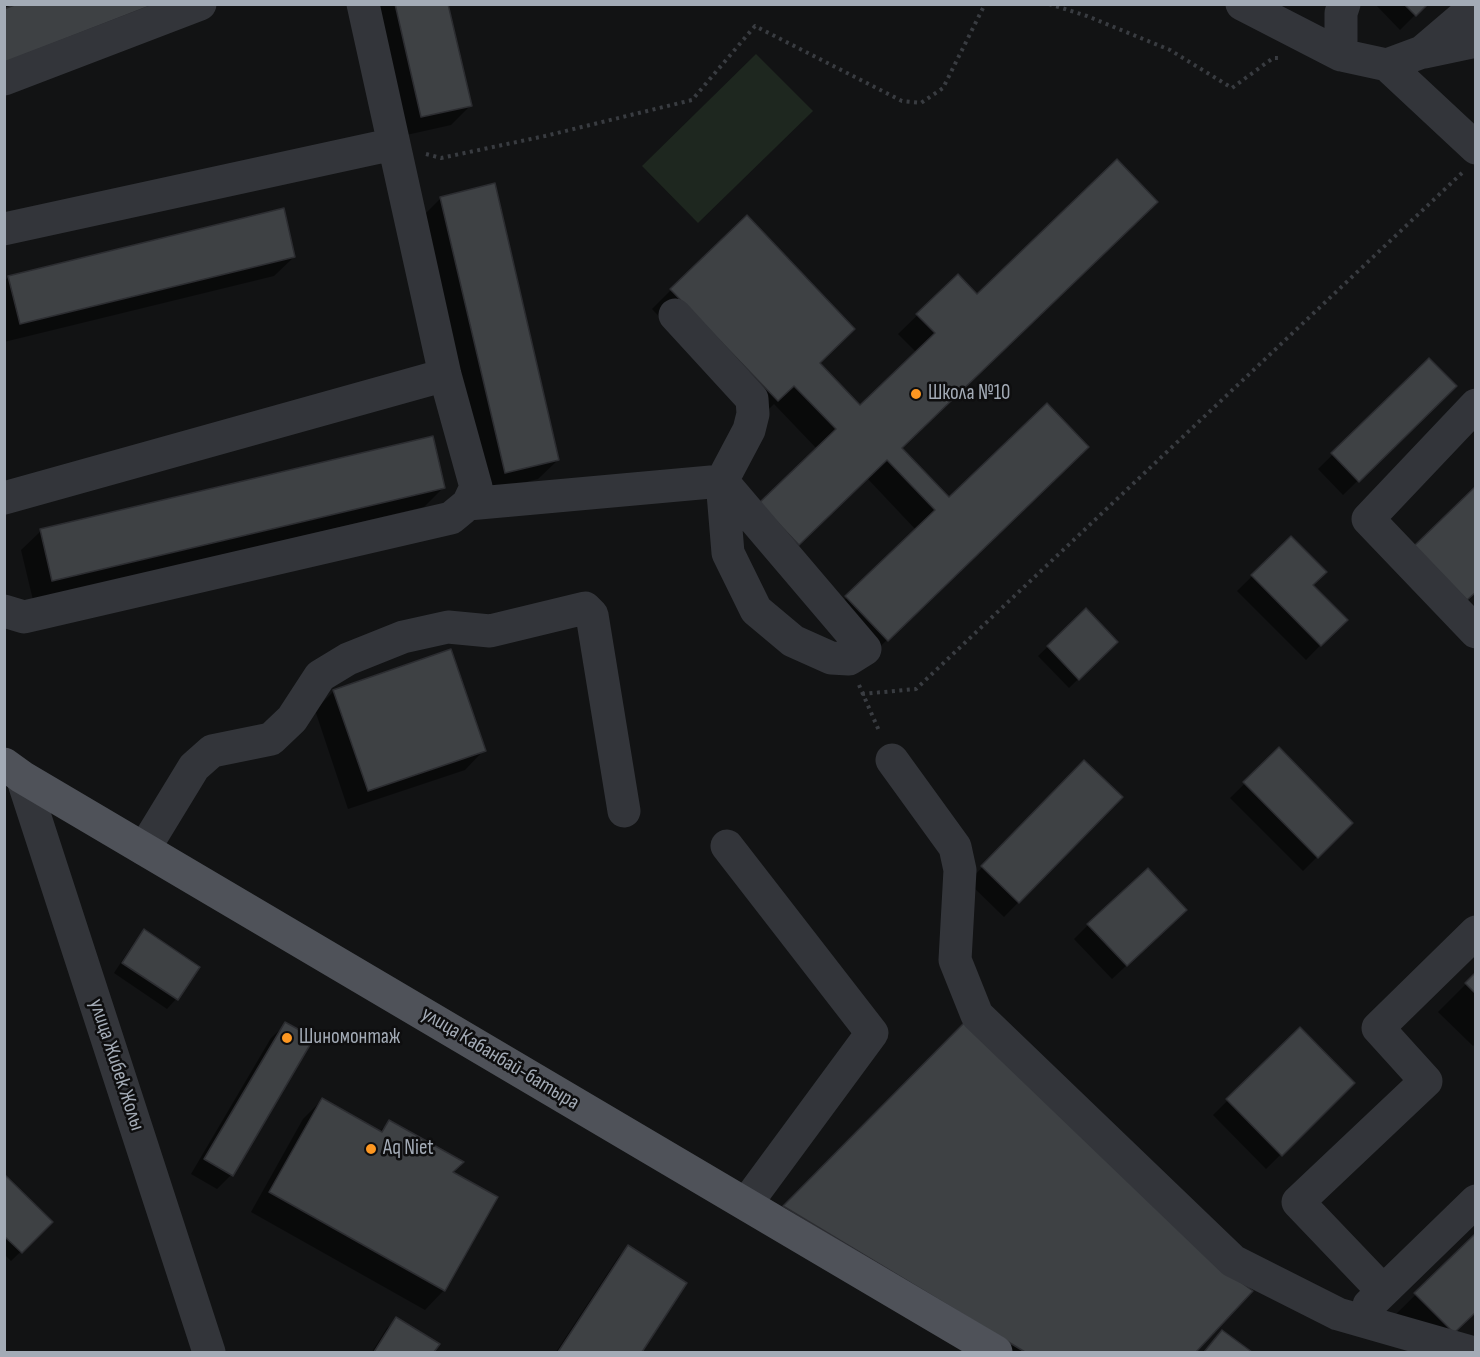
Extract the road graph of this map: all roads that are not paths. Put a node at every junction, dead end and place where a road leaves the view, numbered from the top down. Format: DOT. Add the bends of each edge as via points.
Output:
graph roads {
  1 [pos="200,4"];
  2 [pos="363,4"];
  3 [pos="1242,4"];
  4 [pos="1344,4"];
  5 [pos="1476,6"];
  6 [pos="1476,41"];
  7 [pos="1422,52"];
  8 [pos="1341,55"];
  9 [pos="1387,65"];
  10 [pos="4,79"];
  11 [pos="394,144"];
  12 [pos="1471,158"];
  13 [pos="4,230"];
  14 [pos="675,315"];
  15 [pos="445,375"];
  16 [pos="1476,405"];
  17 [pos="722,481"];
  18 [pos="4,498"];
  19 [pos="468,504"];
  20 [pos="4,611"];
  21 [pos="1476,632"];
  22 [pos="892,760"];
  23 [pos="13,770"];
  24 [pos="624,811"];
  25 [pos="727,846"];
  26 [pos="144,849"];
  27 [pos="1476,932"];
  28 [pos="1476,1201"];
  29 [pos="746,1204"];
  30 [pos="1383,1291"];
  31 [pos="1354,1318"];
  32 [pos="209,1353"];
  33 [pos="996,1353"];
  34 [pos="1471,1353"];
  1 -- 10 [label="street"];
  2 -- 11 [label="street"];
  3 -- 8 [label="street"];
  4 -- 8 [label="street"];
  5 -- 7 [label="street"];
  6 -- 7 [label="street"];
  7 -- 9 [label="street"];
  8 -- 9 [label="street"];
  9 -- 12 [label="street"];
  11 -- 13 [label="street"];
  11 -- 15 [label="street"];
  14 -- 17 [label="street" via="752,399 749,430"];
  15 -- 18 [label="street"];
  15 -- 19 [label="street" via="476,487"];
  16 -- 21 [label="street" via="1368,519"];
  17 -- 17 [label="street" via="865,649 849,659 831,658 794,641 756,610 728,553"];
  17 -- 19 [label="street"];
  19 -- 20 [label="street" via="451,518 24,617"];
  22 -- 31 [label="street" via="955,847 960,870 955,960 977,1016 1233,1261 1338,1314"];
  23 -- 26 [label="main road, улица Кабанбай-батыра"];
  23 -- 32 [label="street, улица Жибек Жолы"];
  24 -- 26 [label="street" via="592,615 585,608 490,631 437,629 403,637 348,659 320,676 292,719 271,739 212,751 194,767"];
  25 -- 29 [label="street" via="872,1033"];
  26 -- 29 [label="main road, улица Кабанбай-батыра"];
  27 -- 30 [label="street" via="1377,1028 1426,1081 1298,1202"];
  28 -- 30 [label="street"];
  29 -- 33 [label="main road, улица Кабанбай-батыра"];
  30 -- 31 [label="street"];
  31 -- 34 [label="street"];
}
